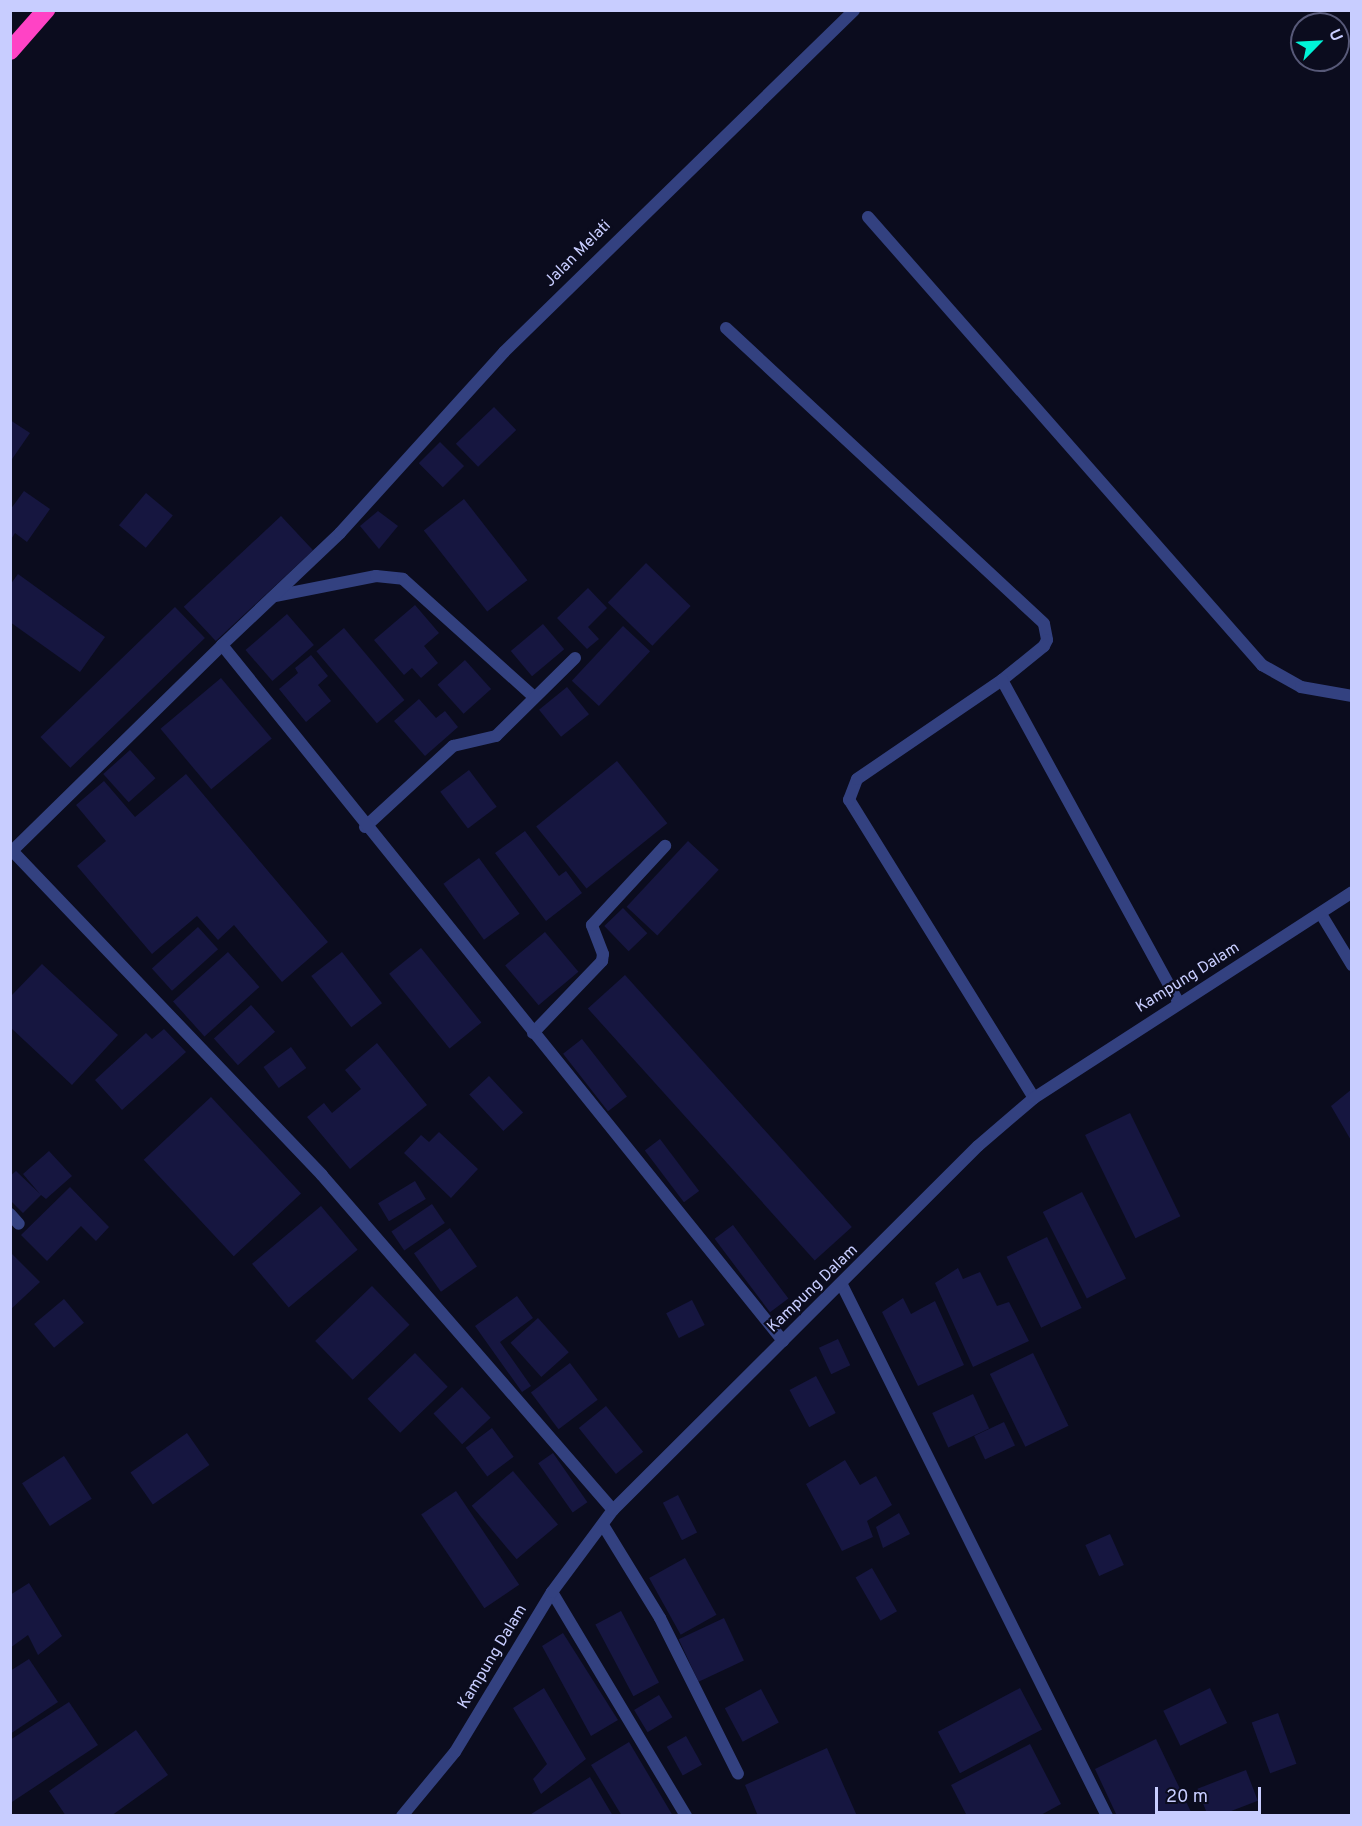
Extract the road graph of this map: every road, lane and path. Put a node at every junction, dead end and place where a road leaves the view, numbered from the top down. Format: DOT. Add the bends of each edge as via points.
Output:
graph roads {
  1 [pos="46,10"];
  2 [pos="854,10"];
  3 [pos="10,51"];
  4 [pos="868,217"];
  5 [pos="726,328"];
  6 [pos="273,596"];
  7 [pos="222,645"];
  8 [pos="575,658"];
  9 [pos="1002,680"];
  10 [pos="1352,696"];
  11 [pos="534,697"];
  12 [pos="365,827"];
  13 [pos="665,846"];
  14 [pos="11,851"];
  15 [pos="1352,892"];
  16 [pos="1321,914"];
  17 [pos="1352,965"];
  18 [pos="1178,1002"];
  19 [pos="533,1033"];
  20 [pos="1034,1098"];
  21 [pos="842,1286"];
  22 [pos="783,1341"];
  23 [pos="614,1510"];
  24 [pos="603,1525"];
  25 [pos="552,1592"];
  26 [pos="738,1774"];
  27 [pos="402,1815"];
  28 [pos="686,1815"];
  29 [pos="1107,1815"];
  1 -- 3 [label="highway"];
  2 -- 6 [label="street, Jalan Melati" via="512,344 340,533"];
  4 -- 10 [label="street" via="1262,665 1301,687"];
  5 -- 9 [label="street" via="1044,624 1044,646"];
  6 -- 7 [label="street, Jalan Melati"];
  6 -- 11 [label="street" via="376,576 403,579"];
  7 -- 12 [label="street"];
  7 -- 14 [label="street, Jalan Melati"];
  8 -- 11 [label="street"];
  9 -- 18 [label="street"];
  9 -- 20 [label="street" via="857,779 849,801"];
  11 -- 12 [label="street" via="496,736 451,748"];
  12 -- 19 [label="street"];
  13 -- 19 [label="street" via="592,925 602,961"];
  14 -- 23 [label="street" via="322,1175"];
  15 -- 16 [label="street, Kampung Dalam"];
  16 -- 17 [label="street"];
  16 -- 18 [label="street, Kampung Dalam"];
  18 -- 20 [label="street, Kampung Dalam"];
  19 -- 22 [label="street"];
  20 -- 21 [label="street, Kampung Dalam" via="978,1146"];
  21 -- 22 [label="street, Kampung Dalam"];
  21 -- 29 [label="street"];
  22 -- 23 [label="street, Kampung Dalam"];
  23 -- 24 [label="street, Kampung Dalam"];
  24 -- 25 [label="street, Kampung Dalam"];
  24 -- 26 [label="street" via="660,1618"];
  25 -- 27 [label="street, Kampung Dalam" via="455,1752"];
  25 -- 28 [label="street"];
}
